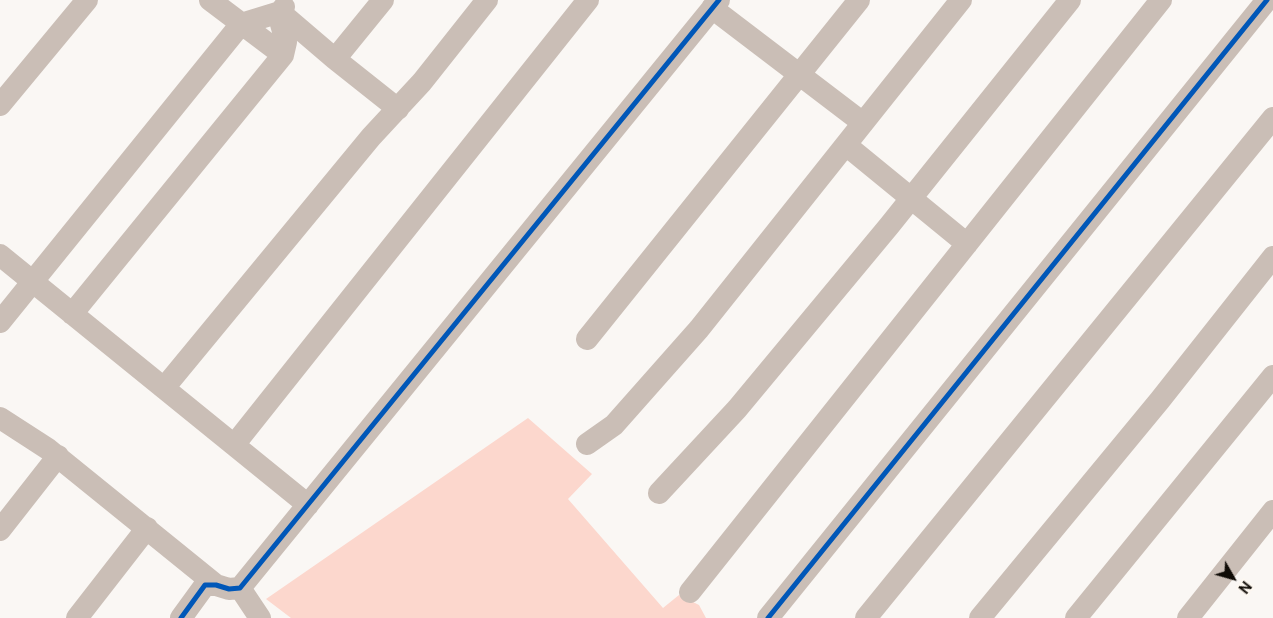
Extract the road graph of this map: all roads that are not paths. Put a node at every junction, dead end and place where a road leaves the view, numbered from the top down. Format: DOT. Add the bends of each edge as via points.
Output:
graph roads {
  1 [pos="87,0"];
  2 [pos="210,0"];
  3 [pos="382,0"];
  4 [pos="487,0"];
  5 [pos="588,0"];
  6 [pos="858,0"];
  7 [pos="962,0"];
  8 [pos="1070,0"];
  9 [pos="1161,0"];
  10 [pos="1267,0"];
  11 [pos="716,4"];
  12 [pos="285,6"];
  13 [pos="241,24"];
  14 [pos="283,56"];
  15 [pos="335,59"];
  16 [pos="799,75"];
  17 [pos="0,105"];
  18 [pos="398,109"];
  19 [pos="1273,118"];
  20 [pos="863,123"];
  21 [pos="846,145"];
  22 [pos="911,198"];
  23 [pos="967,244"];
  24 [pos="0,255"];
  25 [pos="1273,257"];
  26 [pos="32,281"];
  27 [pos="72,314"];
  28 [pos="0,322"];
  29 [pos="587,339"];
  30 [pos="1273,376"];
  31 [pos="164,388"];
  32 [pos="0,418"];
  33 [pos="586,444"];
  34 [pos="234,445"];
  35 [pos="58,456"];
  36 [pos="659,493"];
  37 [pos="308,504"];
  38 [pos="1273,511"];
  39 [pos="147,528"];
  40 [pos="0,530"];
  41 [pos="216,585"];
  42 [pos="240,588"];
  43 [pos="690,592"];
  44 [pos="78,618"];
  45 [pos="181,618"];
  46 [pos="260,618"];
  47 [pos="768,618"];
  48 [pos="866,618"];
  49 [pos="980,618"];
  50 [pos="1076,618"];
  51 [pos="1188,618"];
  1 -- 17 [label="street"];
  2 -- 13 [label="street"];
  3 -- 15 [label="street"];
  4 -- 18 [label="street"];
  5 -- 34 [label="street"];
  6 -- 16 [label="street"];
  7 -- 20 [label="street"];
  8 -- 22 [label="street"];
  9 -- 23 [label="street"];
  10 -- 47 [label="street"];
  11 -- 16 [label="street"];
  11 -- 37 [label="street"];
  12 -- 13 [label="street"];
  12 -- 14 [label="street" via="281,24 286,42"];
  12 -- 15 [label="street"];
  13 -- 14 [label="street"];
  13 -- 26 [label="street"];
  14 -- 27 [label="street"];
  15 -- 18 [label="street"];
  16 -- 20 [label="street"];
  16 -- 29 [label="street"];
  18 -- 31 [label="street" via="371,136"];
  19 -- 48 [label="street"];
  20 -- 21 [label="street"];
  21 -- 22 [label="street"];
  21 -- 33 [label="street" via="699,329 614,425"];
  22 -- 23 [label="street"];
  22 -- 36 [label="street" via="737,409"];
  23 -- 43 [label="street"];
  24 -- 26 [label="street"];
  25 -- 49 [label="street"];
  26 -- 27 [label="street"];
  26 -- 28 [label="street"];
  27 -- 31 [label="street"];
  30 -- 50 [label="street"];
  31 -- 34 [label="street"];
  32 -- 35 [label="street"];
  34 -- 37 [label="street"];
  35 -- 39 [label="street"];
  35 -- 40 [label="street"];
  37 -- 42 [label="street"];
  38 -- 51 [label="street"];
  39 -- 41 [label="street"];
  39 -- 44 [label="street"];
  41 -- 42 [label="street"];
  41 -- 45 [label="street" via="205,585"];
  42 -- 46 [label="street"];
}
